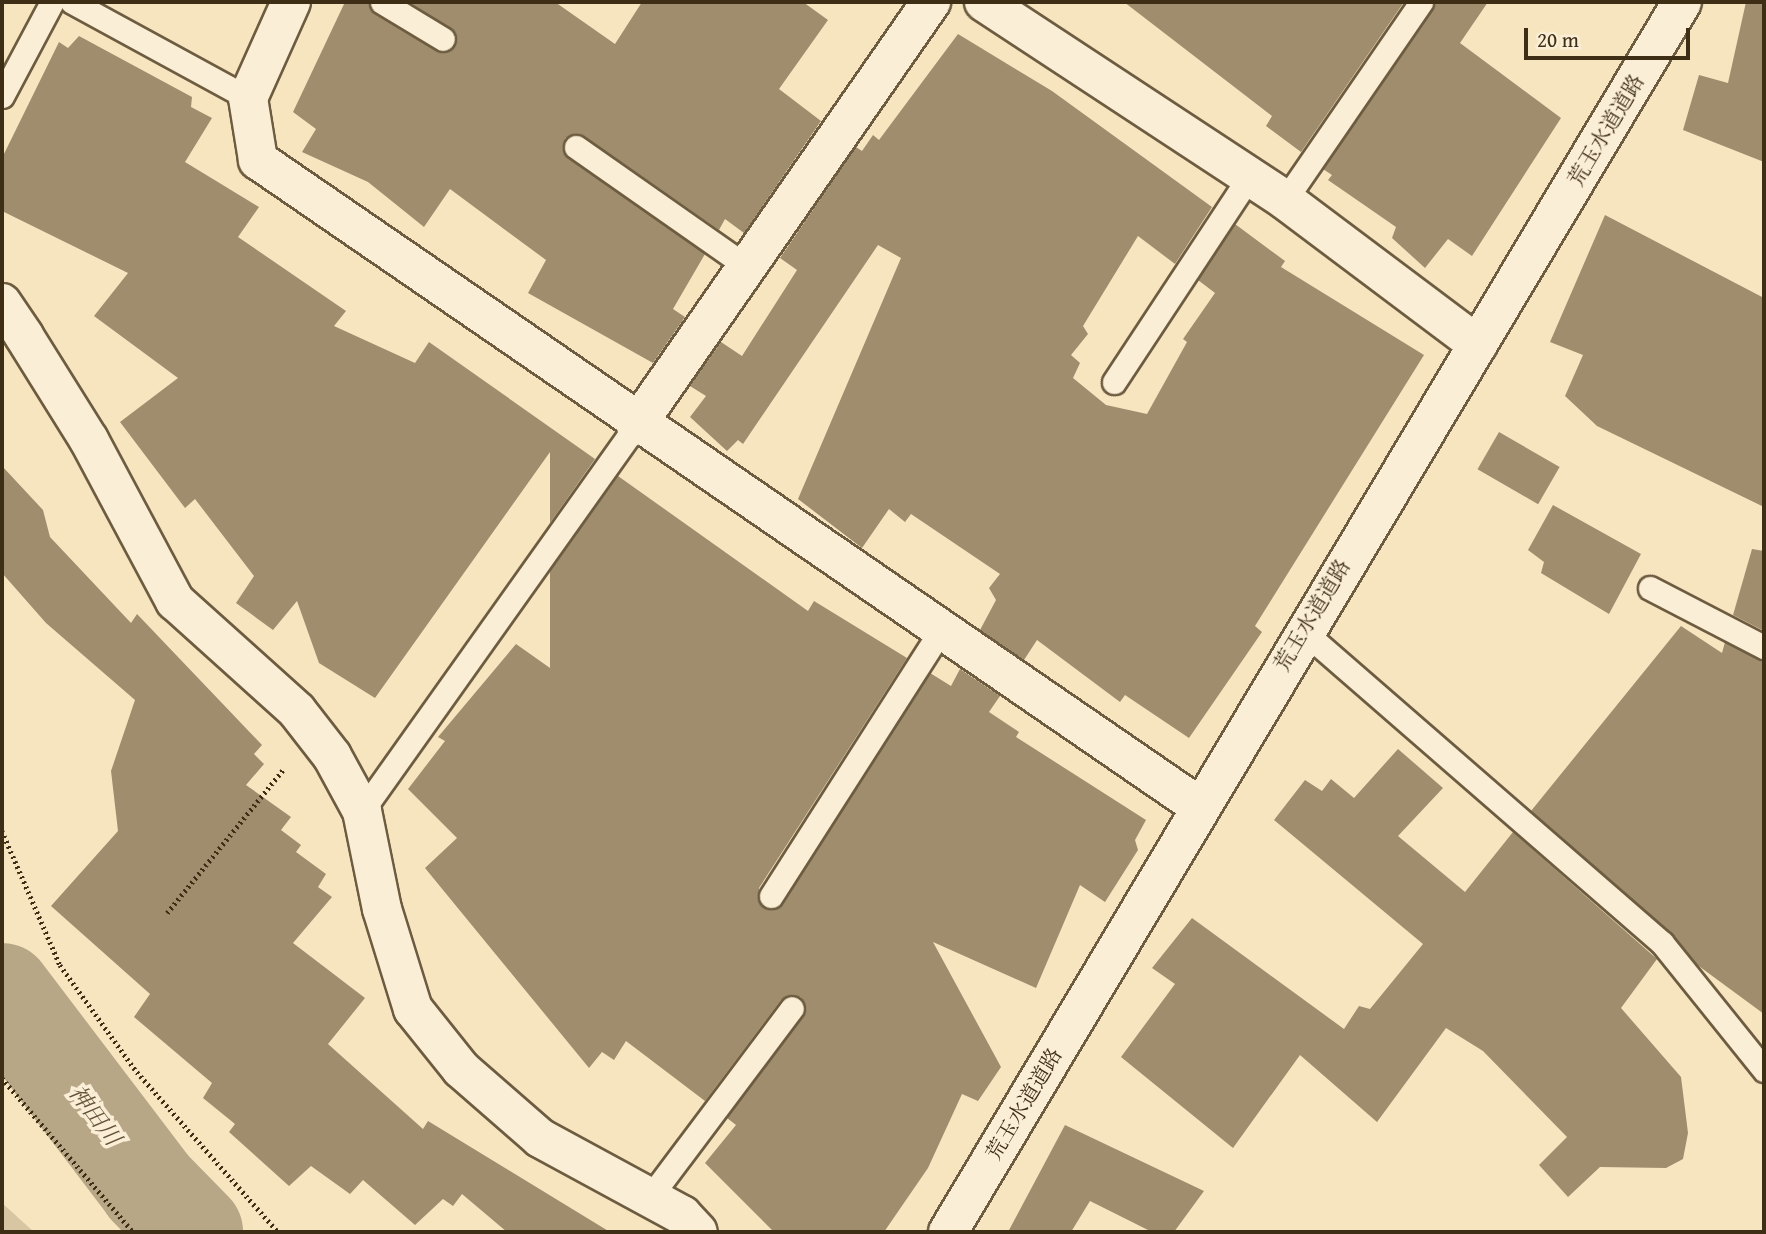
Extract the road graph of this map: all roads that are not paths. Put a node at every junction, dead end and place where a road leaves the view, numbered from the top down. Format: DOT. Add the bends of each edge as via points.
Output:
graph roads {
  1 [pos="52,2"];
  2 [pos="72,2"];
  3 [pos="291,2"];
  4 [pos="382,2"];
  5 [pos="931,2"];
  6 [pos="984,2"];
  7 [pos="1421,2"];
  8 [pos="1682,2"];
  9 [pos="443,39"];
  10 [pos="2,96"];
  11 [pos="248,98"];
  12 [pos="576,147"];
  13 [pos="1250,176"];
  14 [pos="1285,200"];
  15 [pos="746,267"];
  16 [pos="2,303"];
  17 [pos="1478,345"];
  18 [pos="1114,382"];
  19 [pos="636,426"];
  20 [pos="1650,588"];
  21 [pos="1302,630"];
  22 [pos="939,633"];
  23 [pos="1764,647"];
  24 [pos="1200,807"];
  25 [pos="362,811"];
  26 [pos="771,896"];
  27 [pos="792,1008"];
  28 [pos="1764,1070"];
  29 [pos="650,1197"];
  30 [pos="698,1232"];
  31 [pos="948,1232"];
  1 -- 10 [label="lane"];
  2 -- 11 [label="lane"];
  3 -- 11 [label="street"];
  4 -- 9 [label="lane"];
  5 -- 15 [label="street"];
  6 -- 13 [label="street"];
  7 -- 14 [label="lane"];
  8 -- 17 [label="street, 荒玉水道道路"];
  11 -- 19 [label="street" via="258,160"];
  12 -- 15 [label="lane"];
  13 -- 14 [label="street"];
  13 -- 18 [label="lane"];
  14 -- 17 [label="street"];
  15 -- 19 [label="street"];
  16 -- 25 [label="street" via="89,440 175,601 314,733"];
  17 -- 21 [label="street, 荒玉水道道路"];
  19 -- 22 [label="street"];
  19 -- 25 [label="lane"];
  20 -- 23 [label="lane"];
  21 -- 24 [label="street, 荒玉水道道路"];
  21 -- 28 [label="lane" via="1661,943"];
  22 -- 24 [label="street"];
  22 -- 26 [label="lane"];
  24 -- 31 [label="street, 荒玉水道道路"];
  25 -- 29 [label="street" via="382,909 413,1009 461,1069 540,1138"];
  27 -- 29 [label="lane"];
  29 -- 30 [label="street"];
}
